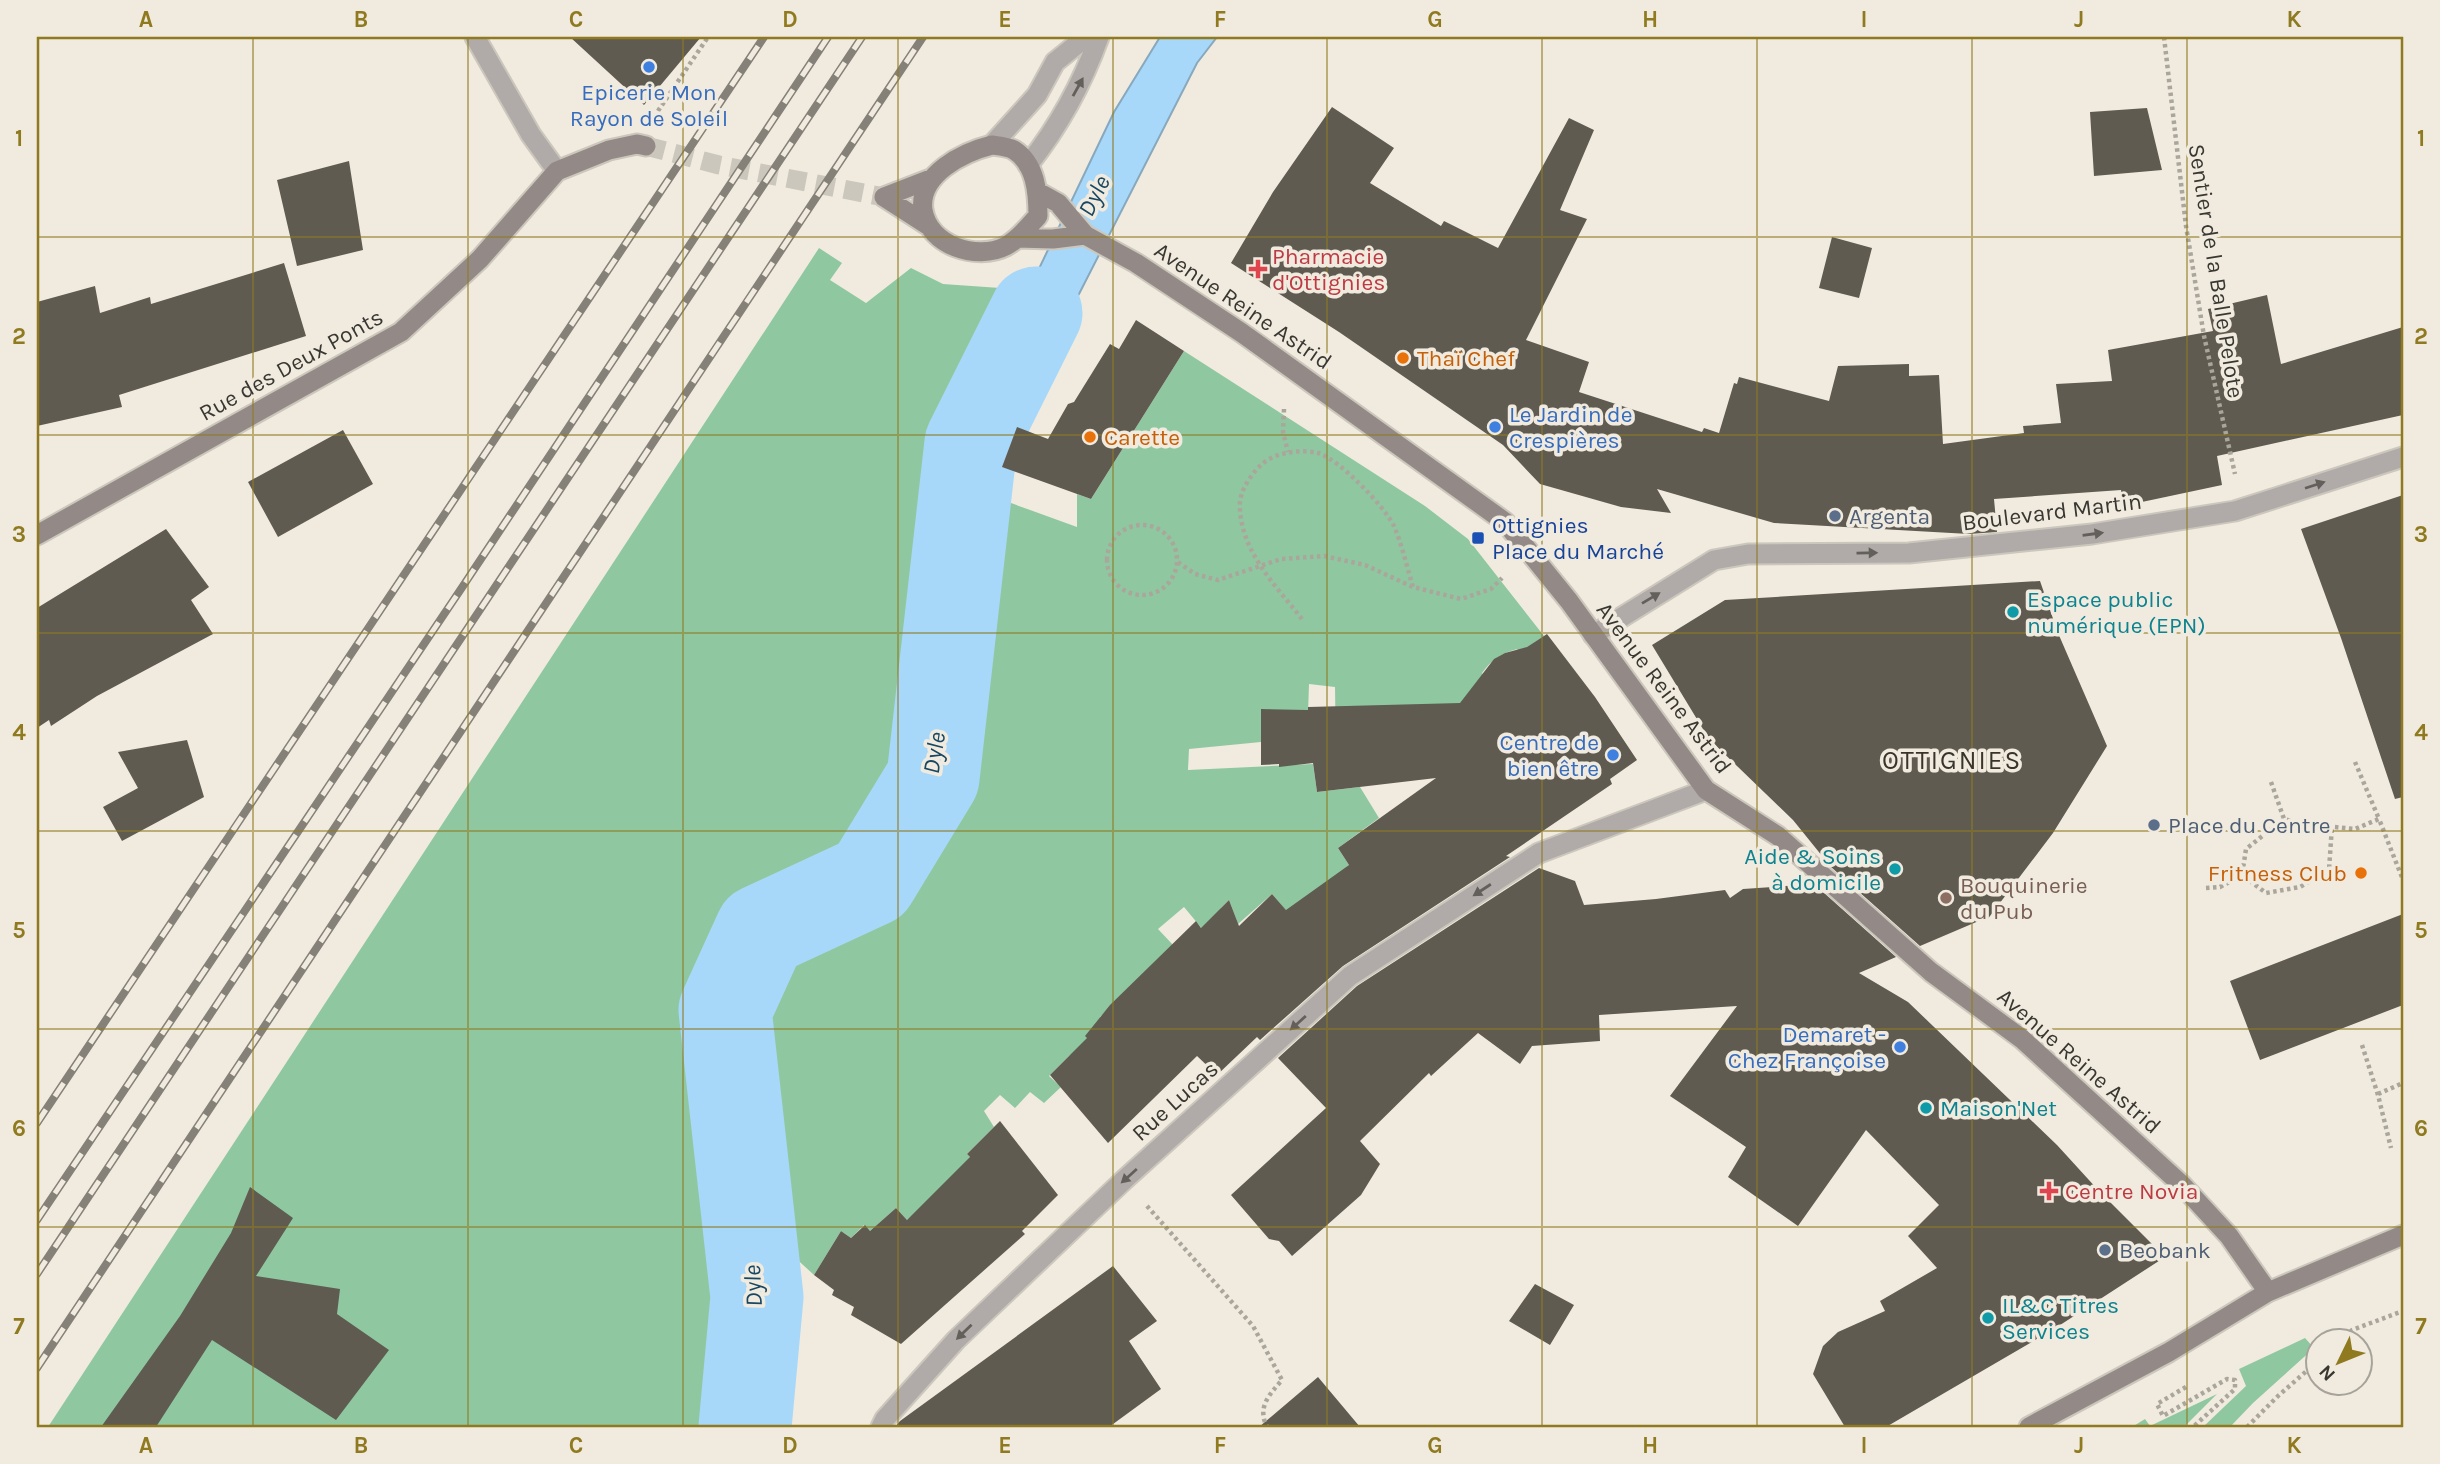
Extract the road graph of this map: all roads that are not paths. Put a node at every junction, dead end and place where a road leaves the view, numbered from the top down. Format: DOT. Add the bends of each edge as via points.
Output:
graph roads {
  1 [pos="475,37"];
  2 [pos="1086,37"];
  3 [pos="1099,37"];
  4 [pos="642,145"];
  5 [pos="992,145"];
  6 [pos="1028,165"];
  7 [pos="556,171"];
  8 [pos="933,178"];
  9 [pos="1038,192"];
  10 [pos="929,226"];
  11 [pos="1085,235"];
  12 [pos="1017,238"];
  13 [pos="2403,457"];
  14 [pos="37,536"];
  15 [pos="1593,635"];
  16 [pos="1706,790"];
  17 [pos="2403,1235"];
  18 [pos="2268,1292"];
  19 [pos="881,1427"];
  20 [pos="2029,1427"];
  1 -- 7 [label="street"];
  2 -- 5 [label="street" via="1055,62 1037,95"];
  6 -- 3 [label="street, one-way" via="1052,134 1085,74"];
  4 -- 7 [label="main road, Rue des Deux Ponts" via="609,149"];
  5 -- 6 [label="main road" via="1014,149"];
  5 -- 8 [label="main road" via="962,156"];
  6 -- 9 [label="main road"];
  7 -- 14 [label="main road, Rue des Deux Ponts" via="480,259 401,332"];
  8 -- 10 [label="main road" via="923,201"];
  8 -- 10 [label="main road" via="884,197"];
  9 -- 11 [label="main road" via="1058,203"];
  9 -- 12 [label="main road" via="1038,216"];
  10 -- 12 [label="main road" via="943,240 966,251 990,252"];
  11 -- 12 [label="main road"];
  11 -- 15 [label="main road, Avenue Reine Astrid" via="1242,332 1506,522"];
  15 -- 13 [label="street, Boulevard Martin, one-way" via="1714,560 1748,554 1909,553 2092,534 2246,508"];
  15 -- 16 [label="main road, Avenue Reine Astrid"];
  16 -- 18 [label="main road, Avenue Reine Astrid" via="1778,836 1931,972 2022,1039 2182,1185 2229,1236"];
  16 -- 19 [label="street, Rue Lucas, one-way" via="1539,853 1350,976 956,1340"];
  17 -- 18 [label="main road"];
  18 -- 20 [label="main road" via="2169,1352"];
}
